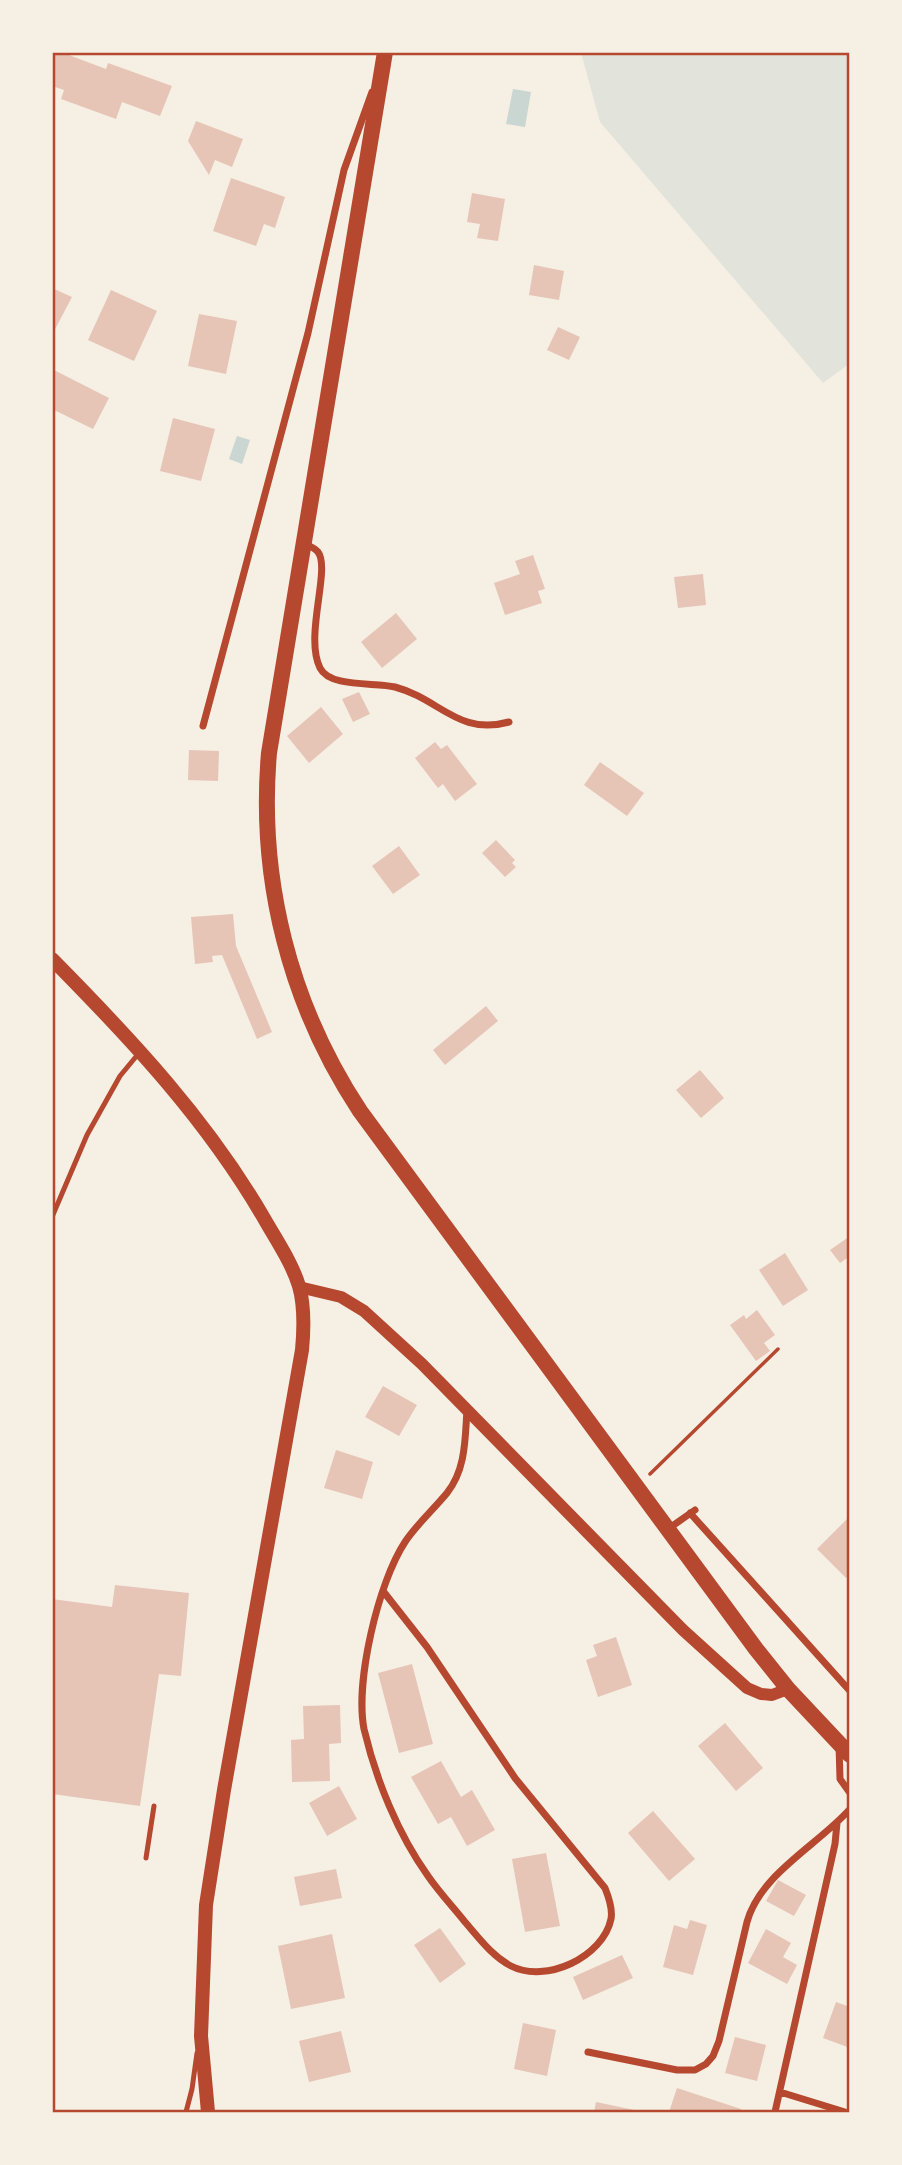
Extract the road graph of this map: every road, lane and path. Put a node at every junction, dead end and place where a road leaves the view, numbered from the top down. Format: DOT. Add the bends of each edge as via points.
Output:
graph roads {
  1 [pos="385,57"];
  2 [pos="303,544"];
  3 [pos="509,722"];
  4 [pos="203,726"];
  5 [pos="52,959"];
  6 [pos="141,1050"];
  7 [pos="52,1217"];
  8 [pos="299,1287"];
  9 [pos="778,1349"];
  10 [pos="467,1410"];
  11 [pos="636,1487"];
  12 [pos="667,1530"];
  13 [pos="383,1591"];
  14 [pos="788,1689"];
  15 [pos="849,1691"];
  16 [pos="844,1749"];
  17 [pos="849,1793"];
  18 [pos="154,1806"];
  19 [pos="849,1809"];
  20 [pos="838,1823"];
  21 [pos="146,1858"];
  22 [pos="201,2036"];
  23 [pos="588,2052"];
  24 [pos="780,2092"];
  25 [pos="186,2112"];
  26 [pos="208,2112"];
  27 [pos="775,2112"];
  28 [pos="845,2112"];
  1 -- 2 [label="main road"];
  1 -- 4 [label="street" via="342,179 308,333"];
  2 -- 3 [label="street" via="319,553 322,565 314,646 323,673 343,681 404,689 472,725"];
  2 -- 11 [label="main road" via="266,786 271,875 296,984 324,1050 360,1111"];
  5 -- 6 [label="main road"];
  6 -- 7 [label="lane" via="120,1076 87,1135"];
  6 -- 8 [label="main road" via="230,1163 288,1260"];
  8 -- 10 [label="street" via="328,1292 358,1306"];
  8 -- 22 [label="main road" via="304,1312 302,1350 206,1905"];
  9 -- 11 [label="path"];
  10 -- 13 [label="street" via="457,1477 404,1544"];
  10 -- 14 [label="street" via="683,1630 747,1688 772,1695"];
  11 -- 12 [label="main road"];
  12 -- 14 [label="main road"];
  12 -- 15 [label="street" via="692,1512"];
  13 -- 13 [label="street" via="364,1673 361,1716 374,1764 401,1830 436,1886 498,1957 514,1968 531,1971 568,1965 597,1944 608,1929 612,1914 605,1888 515,1777"];
  14 -- 16 [label="main road"];
  16 -- 17 [label="street" via="838,1767"];
  18 -- 21 [label="lane"];
  19 -- 20 [label="street"];
  20 -- 23 [label="street" via="771,1881 754,1904 710,2061 695,2070 677,2070"];
  20 -- 24 [label="street"];
  22 -- 25 [label="lane"];
  22 -- 26 [label="main road"];
  24 -- 27 [label="street"];
  24 -- 28 [label="street"];
}
